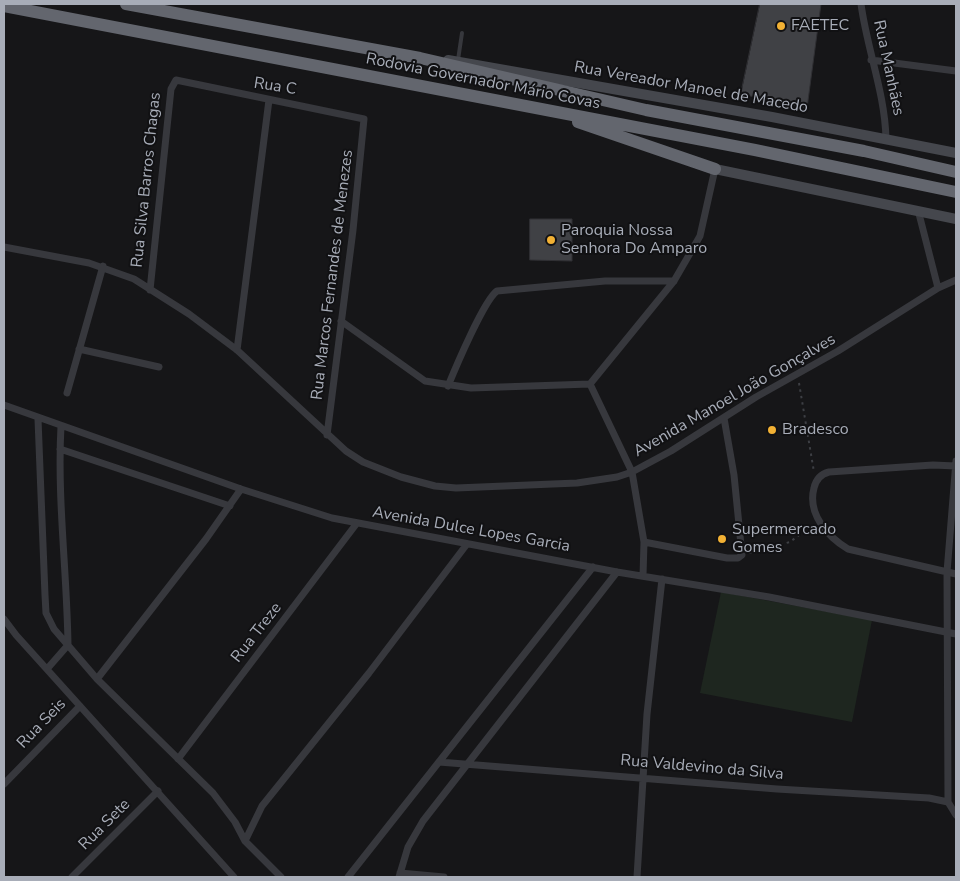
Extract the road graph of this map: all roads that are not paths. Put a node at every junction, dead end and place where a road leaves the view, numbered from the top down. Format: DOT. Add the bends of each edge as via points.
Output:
graph roads {
  1 [pos="126,4"];
  2 [pos="861,4"];
  3 [pos="4,6"];
  4 [pos="462,33"];
  5 [pos="420,58"];
  6 [pos="458,60"];
  7 [pos="871,60"];
  8 [pos="956,71"];
  9 [pos="181,80"];
  10 [pos="269,100"];
  11 [pos="548,110"];
  12 [pos="364,119"];
  13 [pos="886,139"];
  14 [pos="956,153"];
  15 [pos="716,169"];
  16 [pos="956,172"];
  17 [pos="956,192"];
  18 [pos="918,210"];
  19 [pos="936,214"];
  20 [pos="956,219"];
  21 [pos="923,228"];
  22 [pos="4,247"];
  23 [pos="103,266"];
  24 [pos="956,280"];
  25 [pos="674,281"];
  26 [pos="938,288"];
  27 [pos="150,290"];
  28 [pos="341,321"];
  29 [pos="79,349"];
  30 [pos="237,350"];
  31 [pos="159,367"];
  32 [pos="590,384"];
  33 [pos="448,386"];
  34 [pos="67,392"];
  35 [pos="4,405"];
  36 [pos="724,418"];
  37 [pos="38,419"];
  38 [pos="61,426"];
  39 [pos="327,434"];
  40 [pos="60,449"];
  41 [pos="956,461"];
  42 [pos="956,466"];
  43 [pos="632,472"];
  44 [pos="241,489"];
  45 [pos="230,506"];
  46 [pos="357,523"];
  47 [pos="644,542"];
  48 [pos="467,544"];
  49 [pos="594,567"];
  50 [pos="617,572"];
  51 [pos="947,572"];
  52 [pos="956,574"];
  53 [pos="643,576"];
  54 [pos="662,579"];
  55 [pos="5,623"];
  56 [pos="947,632"];
  57 [pos="956,634"];
  58 [pos="68,644"];
  59 [pos="47,668"];
  60 [pos="97,679"];
  61 [pos="948,691"];
  62 [pos="956,695"];
  63 [pos="80,706"];
  64 [pos="178,759"];
  65 [pos="439,762"];
  66 [pos="465,765"];
  67 [pos="642,778"];
  68 [pos="4,784"];
  69 [pos="158,791"];
  70 [pos="948,802"];
  71 [pos="956,815"];
  72 [pos="245,841"];
  73 [pos="399,875"];
  74 [pos="72,877"];
  75 [pos="233,877"];
  76 [pos="281,877"];
  77 [pos="348,877"];
  78 [pos="444,877"];
  79 [pos="637,877"];
  1 -- 5 [label="highway, Rodovia Governador Mário Covas"];
  2 -- 7 [label="street, Rua Manhães"];
  3 -- 11 [label="highway, Rodovia Governador Mário Covas"];
  4 -- 6 [label="lane"];
  5 -- 6 [label="street, Rua Vereador Manoel de Macedo"];
  5 -- 16 [label="highway, Rodovia Governador Mário Covas" via="636,108 864,151"];
  6 -- 13 [label="street, Rua Vereador Manoel de Macedo"];
  7 -- 8 [label="street"];
  7 -- 13 [label="street, Rua Manhães" via="886,120"];
  9 -- 10 [label="street, Rua C"];
  9 -- 27 [label="street, Rua Silva Barros Chagas" via="176,80 171,89"];
  10 -- 12 [label="street, Rua C"];
  10 -- 30 [label="street"];
  11 -- 15 [label="highway"];
  11 -- 17 [label="highway, Rodovia Governador Mário Covas"];
  12 -- 28 [label="street, Rua Marcos Fernandes de Menezes"];
  13 -- 14 [label="street, Rua Vereador Manoel de Macedo"];
  15 -- 18 [label="street"];
  15 -- 25 [label="street" via="700,236"];
  18 -- 19 [label="street"];
  18 -- 21 [label="street"];
  19 -- 20 [label="street"];
  19 -- 21 [label="street"];
  21 -- 26 [label="street"];
  22 -- 23 [label="street, Avenida Manoel João Gonçalves"];
  23 -- 27 [label="street, Avenida Manoel João Gonçalves"];
  23 -- 29 [label="street"];
  24 -- 26 [label="street, Avenida Manoel João Gonçalves"];
  25 -- 32 [label="street"];
  25 -- 33 [label="street" via="605,281 497,291 492,295"];
  26 -- 36 [label="street, Avenida Manoel João Gonçalves"];
  27 -- 30 [label="street, Avenida Manoel João Gonçalves"];
  28 -- 33 [label="street" via="418,378"];
  28 -- 39 [label="street, Rua Marcos Fernandes de Menezes"];
  29 -- 31 [label="street"];
  29 -- 34 [label="street"];
  30 -- 39 [label="street, Avenida Manoel João Gonçalves"];
  32 -- 33 [label="street"];
  32 -- 43 [label="street"];
  35 -- 37 [label="street, Avenida Dulce Lopes Garcia"];
  36 -- 43 [label="street, Avenida Manoel João Gonçalves"];
  36 -- 47 [label="street" via="734,474 742,555 727,558"];
  37 -- 38 [label="street, Avenida Dulce Lopes Garcia"];
  37 -- 58 [label="street" via="46,613 49,623"];
  38 -- 40 [label="street"];
  38 -- 44 [label="street, Avenida Dulce Lopes Garcia"];
  39 -- 43 [label="street, Avenida Manoel João Gonçalves" via="346,452 363,462 401,478 436,486 481,488 577,483"];
  40 -- 45 [label="street"];
  40 -- 58 [label="street" via="59,488"];
  41 -- 42 [label="street"];
  42 -- 51 [label="street"];
  42 -- 51 [label="street" via="836,471 824,474 816,482 813,498 818,519 830,536 848,549"];
  43 -- 47 [label="street"];
  44 -- 45 [label="street"];
  44 -- 46 [label="street, Avenida Dulce Lopes Garcia"];
  45 -- 60 [label="street"];
  46 -- 48 [label="street, Avenida Dulce Lopes Garcia"];
  46 -- 64 [label="street, Rua Treze"];
  47 -- 53 [label="street"];
  48 -- 49 [label="street, Avenida Dulce Lopes Garcia"];
  48 -- 72 [label="street" via="381,659 262,806"];
  49 -- 50 [label="street, Avenida Dulce Lopes Garcia"];
  49 -- 65 [label="street"];
  50 -- 53 [label="street, Avenida Dulce Lopes Garcia"];
  50 -- 66 [label="street"];
  51 -- 52 [label="street"];
  51 -- 56 [label="street"];
  53 -- 54 [label="street, Avenida Dulce Lopes Garcia"];
  54 -- 56 [label="street, Avenida Dulce Lopes Garcia"];
  54 -- 67 [label="street"];
  55 -- 59 [label="street"];
  56 -- 57 [label="street, Avenida Dulce Lopes Garcia"];
  56 -- 61 [label="street"];
  58 -- 59 [label="street"];
  58 -- 60 [label="street"];
  59 -- 63 [label="street"];
  60 -- 64 [label="street"];
  61 -- 62 [label="street"];
  61 -- 70 [label="street"];
  63 -- 68 [label="street, Rua Seis"];
  63 -- 69 [label="street"];
  64 -- 72 [label="street" via="213,793"];
  65 -- 66 [label="street, Rua Valdevino da Silva"];
  65 -- 77 [label="street"];
  66 -- 67 [label="street, Rua Valdevino da Silva"];
  66 -- 73 [label="street" via="414,836"];
  67 -- 70 [label="street, Rua Valdevino da Silva" via="891,795"];
  67 -- 79 [label="street"];
  69 -- 74 [label="street, Rua Sete"];
  69 -- 75 [label="street"];
  70 -- 71 [label="street"];
  72 -- 76 [label="street"];
  73 -- 78 [label="street"];
}
